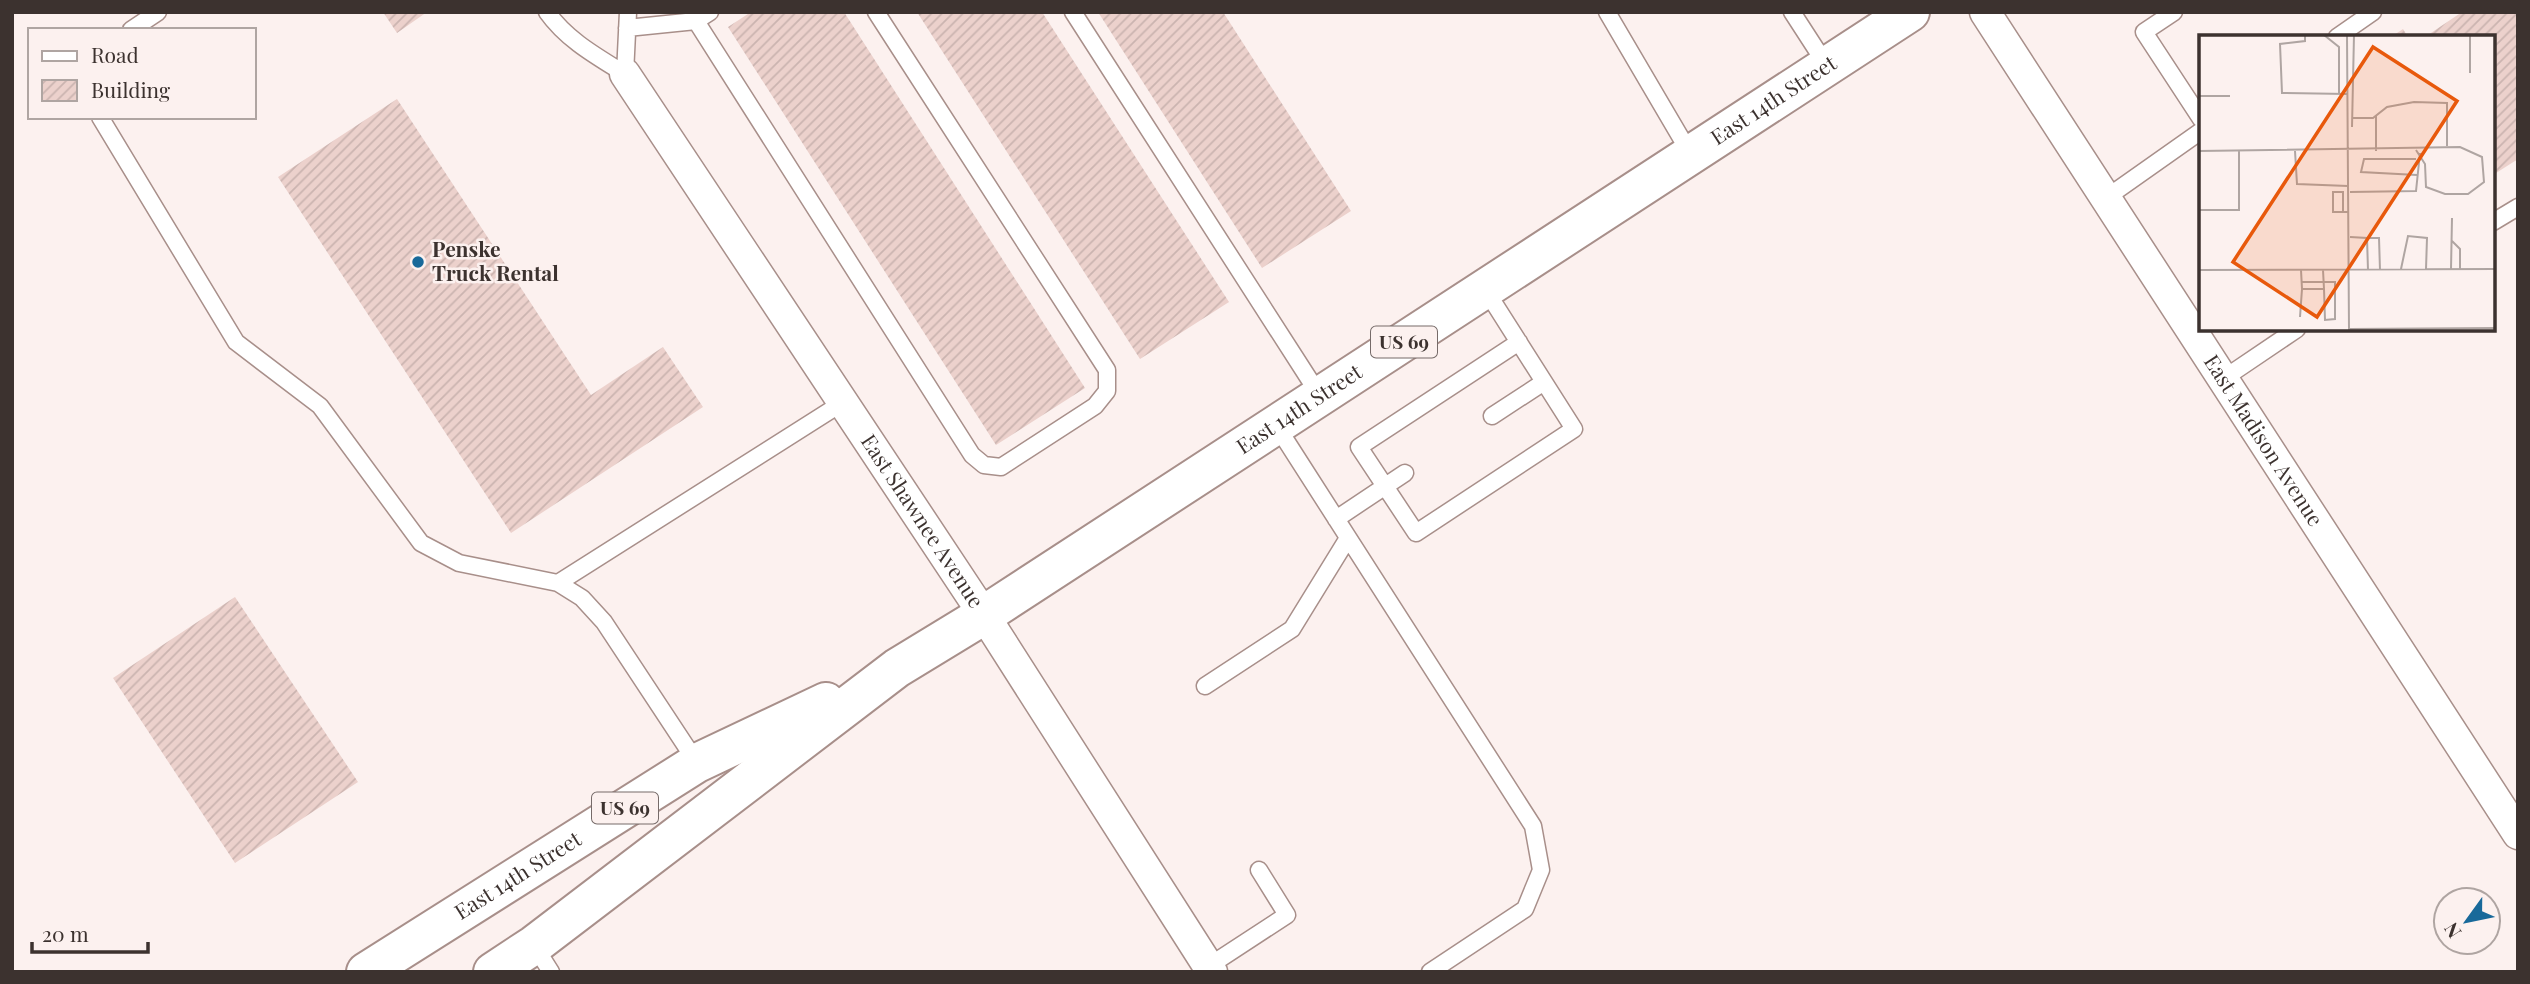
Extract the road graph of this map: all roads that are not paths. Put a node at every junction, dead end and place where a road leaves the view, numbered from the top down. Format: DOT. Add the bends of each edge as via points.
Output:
graph roads {
  1 [pos="158,12"];
  2 [pos="547,12"];
  3 [pos="876,12"];
  4 [pos="1073,12"];
  5 [pos="1607,12"];
  6 [pos="1792,12"];
  7 [pos="1910,12"];
  8 [pos="1985,12"];
  9 [pos="2174,12"];
  10 [pos="2373,12"];
  11 [pos="703,17"];
  12 [pos="627,20"];
  13 [pos="134,28"];
  14 [pos="2340,35"];
  15 [pos="1828,66"];
  16 [pos="625,74"];
  17 [pos="2199,116"];
  18 [pos="101,119"];
  19 [pos="2199,132"];
  20 [pos="1691,155"];
  21 [pos="2106,198"];
  22 [pos="2518,207"];
  23 [pos="2495,221"];
  24 [pos="1485,289"];
  25 [pos="2294,331"];
  26 [pos="1519,342"];
  27 [pos="2223,379"];
  28 [pos="1544,382"];
  29 [pos="1320,396"];
  30 [pos="842,403"];
  31 [pos="1492,416"];
  32 [pos="1276,425"];
  33 [pos="1405,473"];
  34 [pos="1385,486"];
  35 [pos="1336,519"];
  36 [pos="1348,538"];
  37 [pos="558,583"];
  38 [pos="984,615"];
  39 [pos="897,668"];
  40 [pos="1205,686"];
  41 [pos="698,763"];
  42 [pos="2518,834"];
  43 [pos="1259,870"];
  44 [pos="542,958"];
  45 [pos="1210,969"];
  46 [pos="366,972"];
  47 [pos="493,972"];
  48 [pos="1430,972"];
  1 -- 13 [label="lane"];
  2 -- 16 [label="lane" via="572,40"];
  3 -- 11 [label="lane" via="1107,370 1107,391 1095,406 1001,467 984,465 972,455"];
  4 -- 29 [label="lane"];
  5 -- 20 [label="lane"];
  6 -- 15 [label="lane"];
  7 -- 15 [label="main road, East 14th Street / US 69"];
  8 -- 21 [label="street, East Madison Avenue"];
  9 -- 17 [label="lane" via="2144,32"];
  10 -- 14 [label="lane"];
  11 -- 12 [label="lane"];
  12 -- 16 [label="lane"];
  15 -- 20 [label="main road, East 14th Street / US 69"];
  16 -- 30 [label="street, East Shawnee Avenue"];
  18 -- 37 [label="lane" via="236,342 320,406 421,543 459,563"];
  19 -- 21 [label="lane"];
  20 -- 24 [label="main road, East 14th Street / US 69"];
  21 -- 27 [label="street, East Madison Avenue"];
  22 -- 23 [label="lane"];
  24 -- 26 [label="lane"];
  24 -- 29 [label="main road, East 14th Street / US 69"];
  25 -- 27 [label="lane"];
  26 -- 28 [label="lane"];
  26 -- 34 [label="lane" via="1359,447"];
  27 -- 42 [label="street, East Madison Avenue"];
  28 -- 31 [label="lane"];
  28 -- 34 [label="lane" via="1574,429 1416,533"];
  29 -- 32 [label="main road, East 14th Street / US 69"];
  30 -- 37 [label="lane"];
  30 -- 38 [label="street, East Shawnee Avenue"];
  32 -- 35 [label="lane"];
  32 -- 38 [label="main road, East 14th Street / US 69"];
  33 -- 34 [label="lane"];
  34 -- 35 [label="lane"];
  35 -- 36 [label="lane"];
  36 -- 40 [label="lane" via="1292,629"];
  36 -- 48 [label="lane" via="1533,826 1541,870 1525,909"];
  37 -- 41 [label="lane" via="582,598 604,622"];
  38 -- 39 [label="main road, East 14th Street / US 69"];
  38 -- 45 [label="street, East Shawnee Avenue"];
  39 -- 41 [label="main road, East 14th Street / US 69"];
  39 -- 44 [label="main road, East 14th Street / US 69"];
  41 -- 46 [label="main road, East 14th Street / US 69"];
  43 -- 45 [label="lane" via="1287,915"];
  44 -- 47 [label="main road, East 14th Street / US 69"];
}
